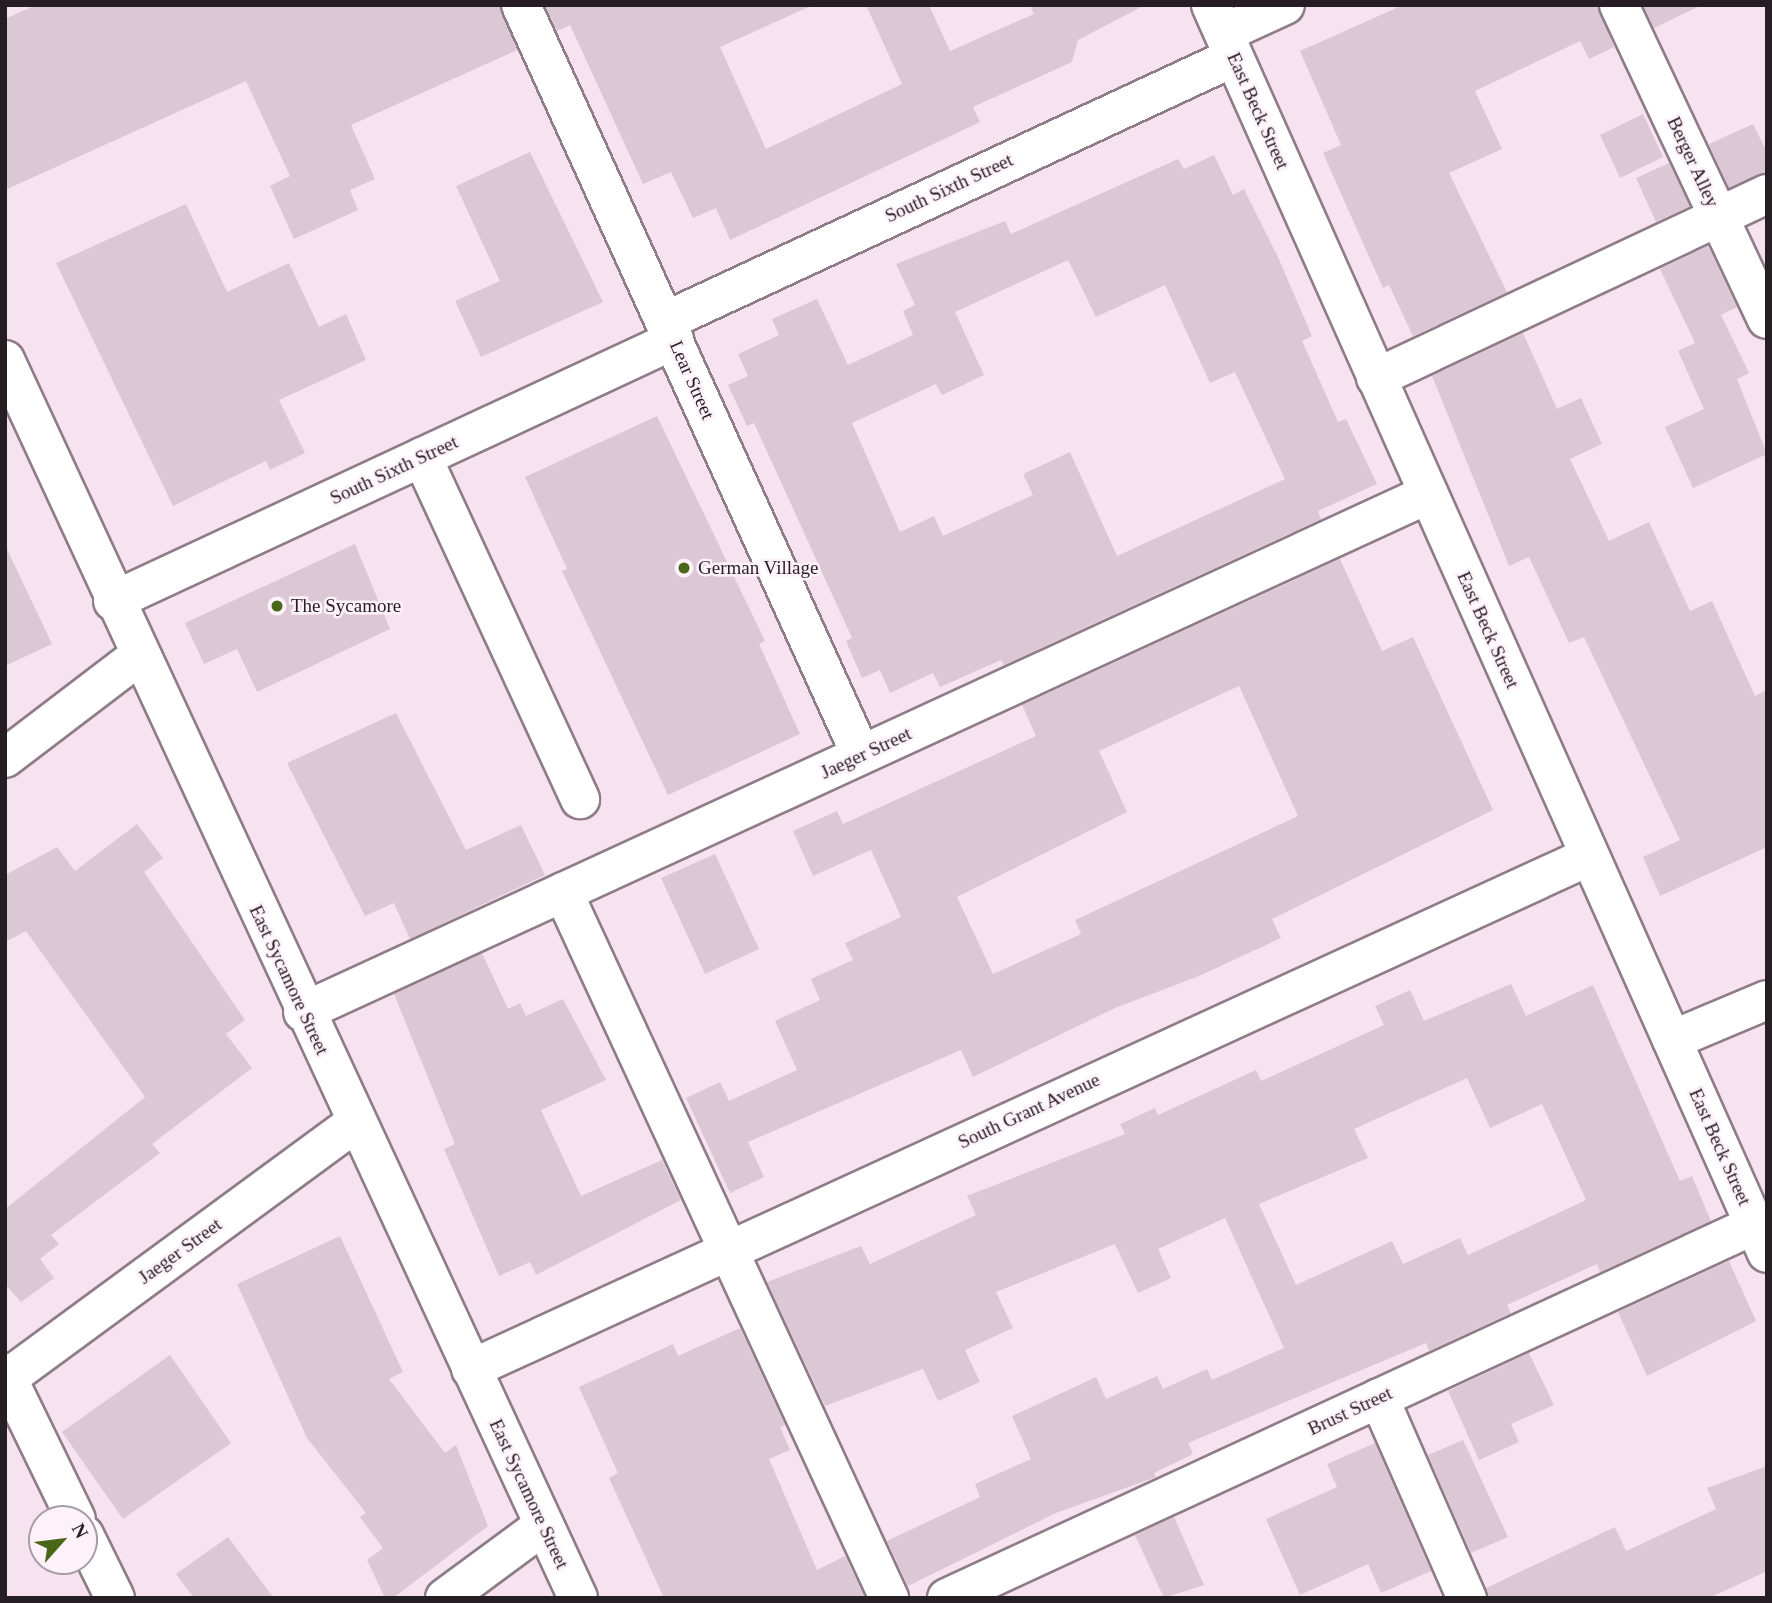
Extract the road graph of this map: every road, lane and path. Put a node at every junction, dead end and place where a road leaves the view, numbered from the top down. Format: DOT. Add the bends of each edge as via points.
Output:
graph roads {
  1 [pos="521,5"];
  2 [pos="1285,5"];
  3 [pos="1619,5"];
  4 [pos="1223,32"];
  5 [pos="1767,194"];
  6 [pos="1718,216"];
  7 [pos="1767,319"];
  8 [pos="670,330"];
  9 [pos="5,360"];
  10 [pos="1376,378"];
  11 [pos="422,457"];
  12 [pos="1428,494"];
  13 [pos="113,601"];
  14 [pos="139,656"];
  15 [pos="861,755"];
  16 [pos="5,758"];
  17 [pos="580,799"];
  18 [pos="1588,857"];
  19 [pos="563,892"];
  20 [pos="1767,1000"];
  21 [pos="303,1012"];
  22 [pos="1672,1040"];
  23 [pos="355,1124"];
  24 [pos="1760,1239"];
  25 [pos="726,1250"];
  26 [pos="471,1369"];
  27 [pos="6,1377"];
  28 [pos="1379,1398"];
  29 [pos="69,1505"];
  30 [pos="544,1525"];
  31 [pos="98,1563"];
  32 [pos="954,1596"];
  33 [pos="115,1598"];
  34 [pos="445,1598"];
  35 [pos="578,1598"];
  36 [pos="890,1598"];
  37 [pos="1467,1598"];
  1 -- 8 [label="street, Lear Street"];
  2 -- 4 [label="street, South Sixth Street"];
  3 -- 6 [label="street, Berger Alley"];
  4 -- 8 [label="street, South Sixth Street"];
  4 -- 10 [label="street, East Beck Street"];
  5 -- 6 [label="street"];
  6 -- 7 [label="street, Berger Alley"];
  6 -- 10 [label="street"];
  8 -- 11 [label="street, South Sixth Street"];
  8 -- 15 [label="street, Lear Street"];
  9 -- 13 [label="street, East Sycamore Street"];
  10 -- 12 [label="street, East Beck Street"];
  11 -- 13 [label="street, South Sixth Street"];
  11 -- 17 [label="street"];
  12 -- 15 [label="street, Jaeger Street"];
  12 -- 18 [label="street, East Beck Street"];
  13 -- 14 [label="street, East Sycamore Street"];
  14 -- 16 [label="street"];
  14 -- 21 [label="street, East Sycamore Street"];
  15 -- 19 [label="street, Jaeger Street"];
  18 -- 22 [label="street, East Beck Street"];
  18 -- 25 [label="street, South Grant Avenue"];
  19 -- 21 [label="street, Jaeger Street"];
  19 -- 25 [label="street"];
  20 -- 22 [label="street"];
  21 -- 23 [label="street, East Sycamore Street"];
  22 -- 24 [label="street, East Beck Street"];
  23 -- 26 [label="street, East Sycamore Street"];
  23 -- 27 [label="street, Jaeger Street"];
  24 -- 28 [label="street, Brust Street"];
  25 -- 26 [label="street, South Grant Avenue"];
  25 -- 36 [label="street"];
  26 -- 30 [label="street, East Sycamore Street"];
  27 -- 29 [label="street"];
  28 -- 32 [label="street, Brust Street"];
  28 -- 37 [label="street"];
  30 -- 34 [label="street"];
  30 -- 35 [label="street, East Sycamore Street"];
  31 -- 33 [label="street"];
}
